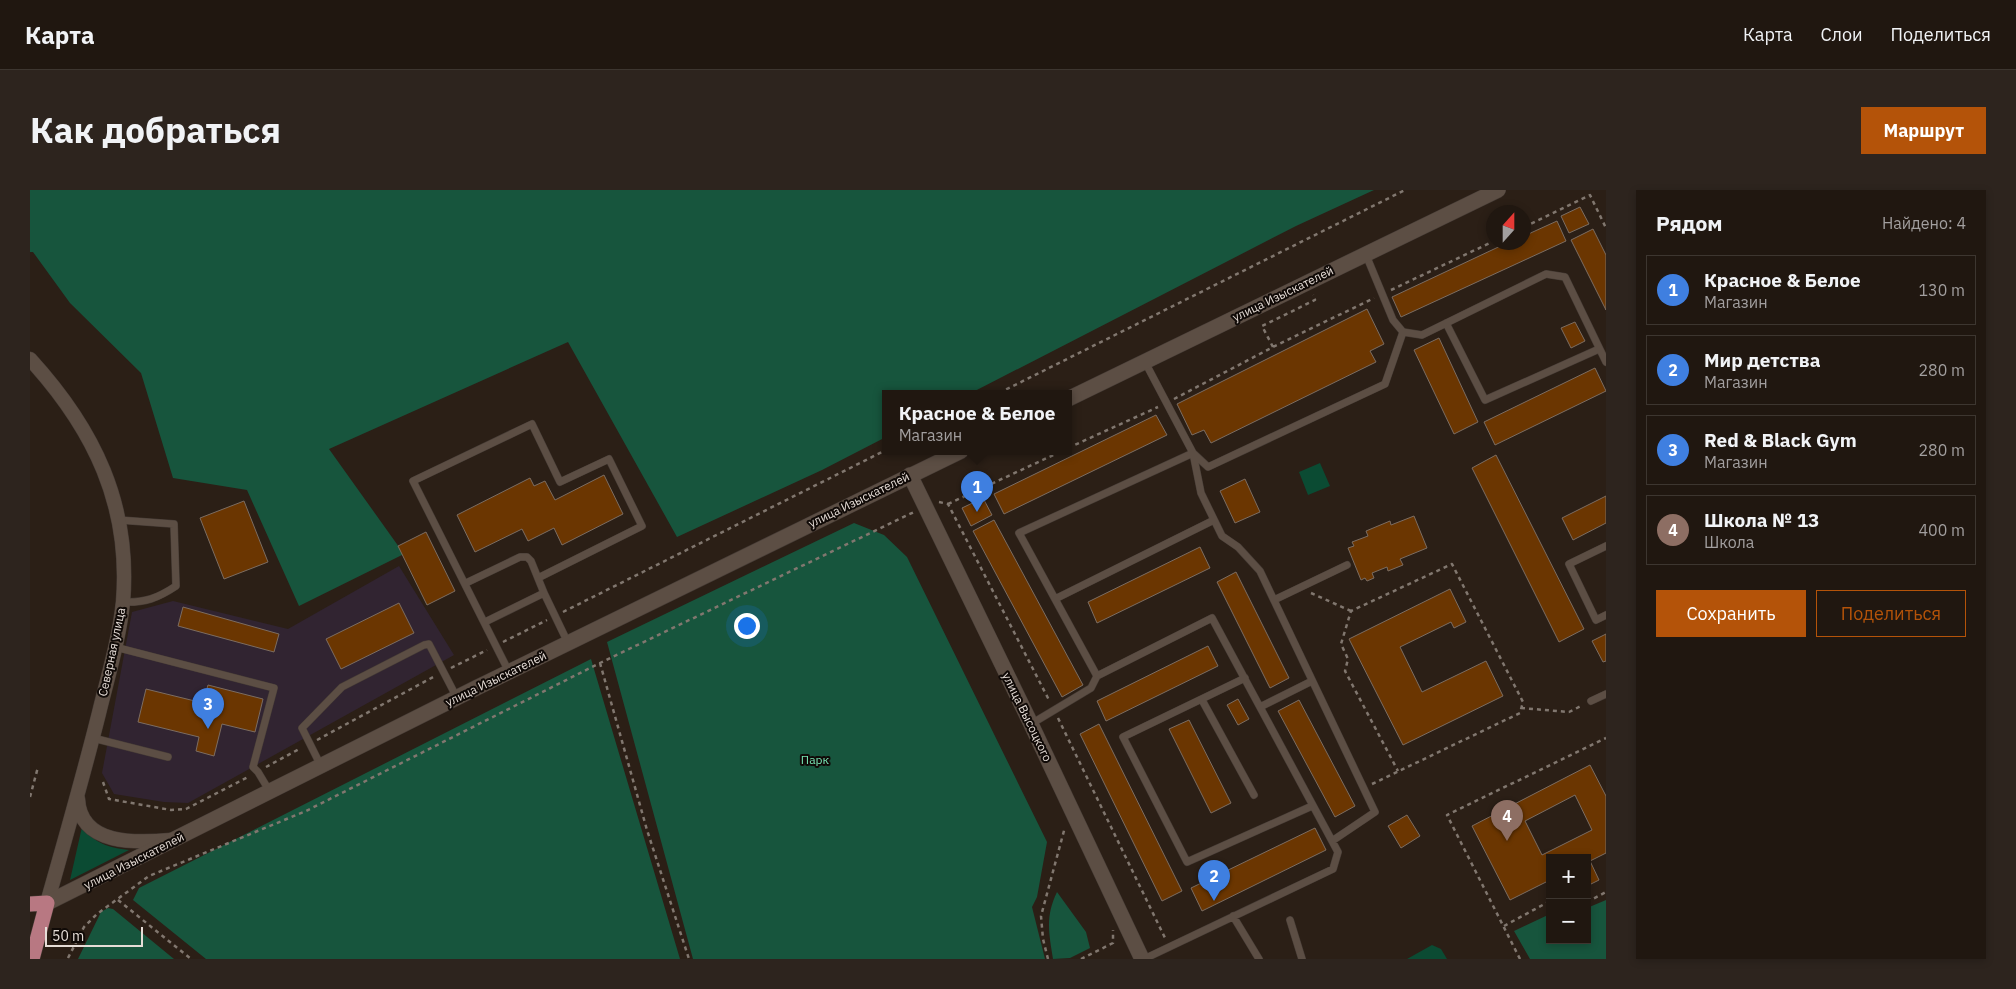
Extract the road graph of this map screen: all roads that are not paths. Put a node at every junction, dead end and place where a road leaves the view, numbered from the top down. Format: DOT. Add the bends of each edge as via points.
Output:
graph roads {
  1 [pos="1498,190"];
  2 [pos="1366,255"];
  3 [pos="1446,323"];
  4 [pos="1403,332"];
  5 [pos="1599,349"];
  6 [pos="30,359"];
  7 [pos="1144,362"];
  8 [pos="1606,362"];
  9 [pos="1072,397"];
  10 [pos="1193,453"];
  11 [pos="952,455"];
  12 [pos="910,475"];
  13 [pos="119,520"];
  14 [pos="1214,520"];
  15 [pos="1606,546"];
  16 [pos="1347,565"];
  17 [pos="538,578"];
  18 [pos="466,583"];
  19 [pos="544,593"];
  20 [pos="1055,599"];
  21 [pos="1274,600"];
  22 [pos="122,602"];
  23 [pos="1606,615"];
  24 [pos="485,622"];
  25 [pos="568,643"];
  26 [pos="116,647"];
  27 [pos="509,672"];
  28 [pos="1097,676"];
  29 [pos="1245,678"];
  30 [pos="1312,681"];
  31 [pos="1606,694"];
  32 [pos="456,698"];
  33 [pos="1202,700"];
  34 [pos="1591,701"];
  35 [pos="1260,707"];
  36 [pos="1031,724"];
  37 [pos="93,738"];
  38 [pos="168,757"];
  39 [pos="321,766"];
  40 [pos="270,792"];
  41 [pos="78,794"];
  42 [pos="1254,795"];
  43 [pos="1312,806"];
  44 [pos="174,840"];
  45 [pos="1332,841"];
  46 [pos="47,903"];
  47 [pos="30,904"];
  48 [pos="1233,916"];
  49 [pos="1290,920"];
  50 [pos="32,959"];
  51 [pos="1143,959"];
  52 [pos="1258,959"];
  53 [pos="1302,959"];
  1 -- 2 [label="street, улица Изыскателей"];
  2 -- 4 [label="lane" via="1394,320"];
  2 -- 7 [label="street, улица Изыскателей"];
  3 -- 4 [label="lane" via="1422,335"];
  3 -- 5 [label="lane" via="1546,274 1565,276"];
  3 -- 5 [label="lane" via="1485,400"];
  4 -- 10 [label="lane" via="1385,384 1208,467"];
  5 -- 8 [label="lane"];
  6 -- 13 [label="street, Северная улица" via="56,387 78,419 96,452"];
  7 -- 9 [label="street, улица Изыскателей"];
  7 -- 10 [label="lane"];
  10 -- 14 [label="lane" via="1201,493"];
  10 -- 20 [label="lane" via="1019,533"];
  11 -- 12 [label="street, улица Изыскателей"];
  12 -- 25 [label="street, улица Изыскателей"];
  12 -- 36 [label="street, улица Высоцкого"];
  13 -- 22 [label="street, Северная улица" via="123,547"];
  13 -- 22 [label="lane" via="174,524 176,586 161,596 138,603"];
  14 -- 20 [label="lane"];
  14 -- 21 [label="lane" via="1222,536 1260,570"];
  15 -- 23 [label="lane" via="1569,564 1596,620"];
  16 -- 21 [label="lane"];
  17 -- 18 [label="lane" via="531,561 520,556"];
  17 -- 18 [label="lane" via="642,526 609,458 560,482 532,424 413,481"];
  17 -- 19 [label="lane"];
  18 -- 24 [label="lane"];
  19 -- 24 [label="lane"];
  19 -- 25 [label="lane"];
  20 -- 28 [label="lane"];
  21 -- 30 [label="lane"];
  22 -- 26 [label="street, Северная улица"];
  24 -- 27 [label="lane"];
  25 -- 27 [label="street, улица Изыскателей"];
  26 -- 37 [label="street, Северная улица"];
  26 -- 40 [label="lane" via="274,688 253,767"];
  27 -- 32 [label="street, улица Изыскателей"];
  28 -- 29 [label="lane" via="1212,618"];
  28 -- 36 [label="lane" via="1091,688"];
  29 -- 33 [label="lane"];
  29 -- 35 [label="lane"];
  30 -- 35 [label="lane"];
  30 -- 45 [label="lane" via="1376,812"];
  31 -- 34 [label="lane"];
  32 -- 39 [label="street, улица Изыскателей"];
  32 -- 39 [label="lane" via="429,644 424,645 342,687 302,728"];
  33 -- 42 [label="lane"];
  33 -- 43 [label="lane" via="1123,737 1187,862"];
  35 -- 43 [label="lane"];
  36 -- 51 [label="street, улица Высоцкого"];
  37 -- 38 [label="lane"];
  37 -- 41 [label="street, Северная улица"];
  39 -- 40 [label="street, улица Изыскателей"];
  40 -- 44 [label="street, улица Изыскателей"];
  41 -- 44 [label="street" via="78,810 83,820 106,836 141,843"];
  41 -- 46 [label="street, Северная улица"];
  43 -- 45 [label="lane"];
  44 -- 46 [label="street, улица Изыскателей"];
  45 -- 48 [label="lane" via="1338,852 1333,870"];
  46 -- 47 [label="main road, улица Изыскателей"];
  46 -- 50 [label="main road"];
  48 -- 51 [label="lane"];
  48 -- 52 [label="lane"];
  49 -- 53 [label="lane"];
}
